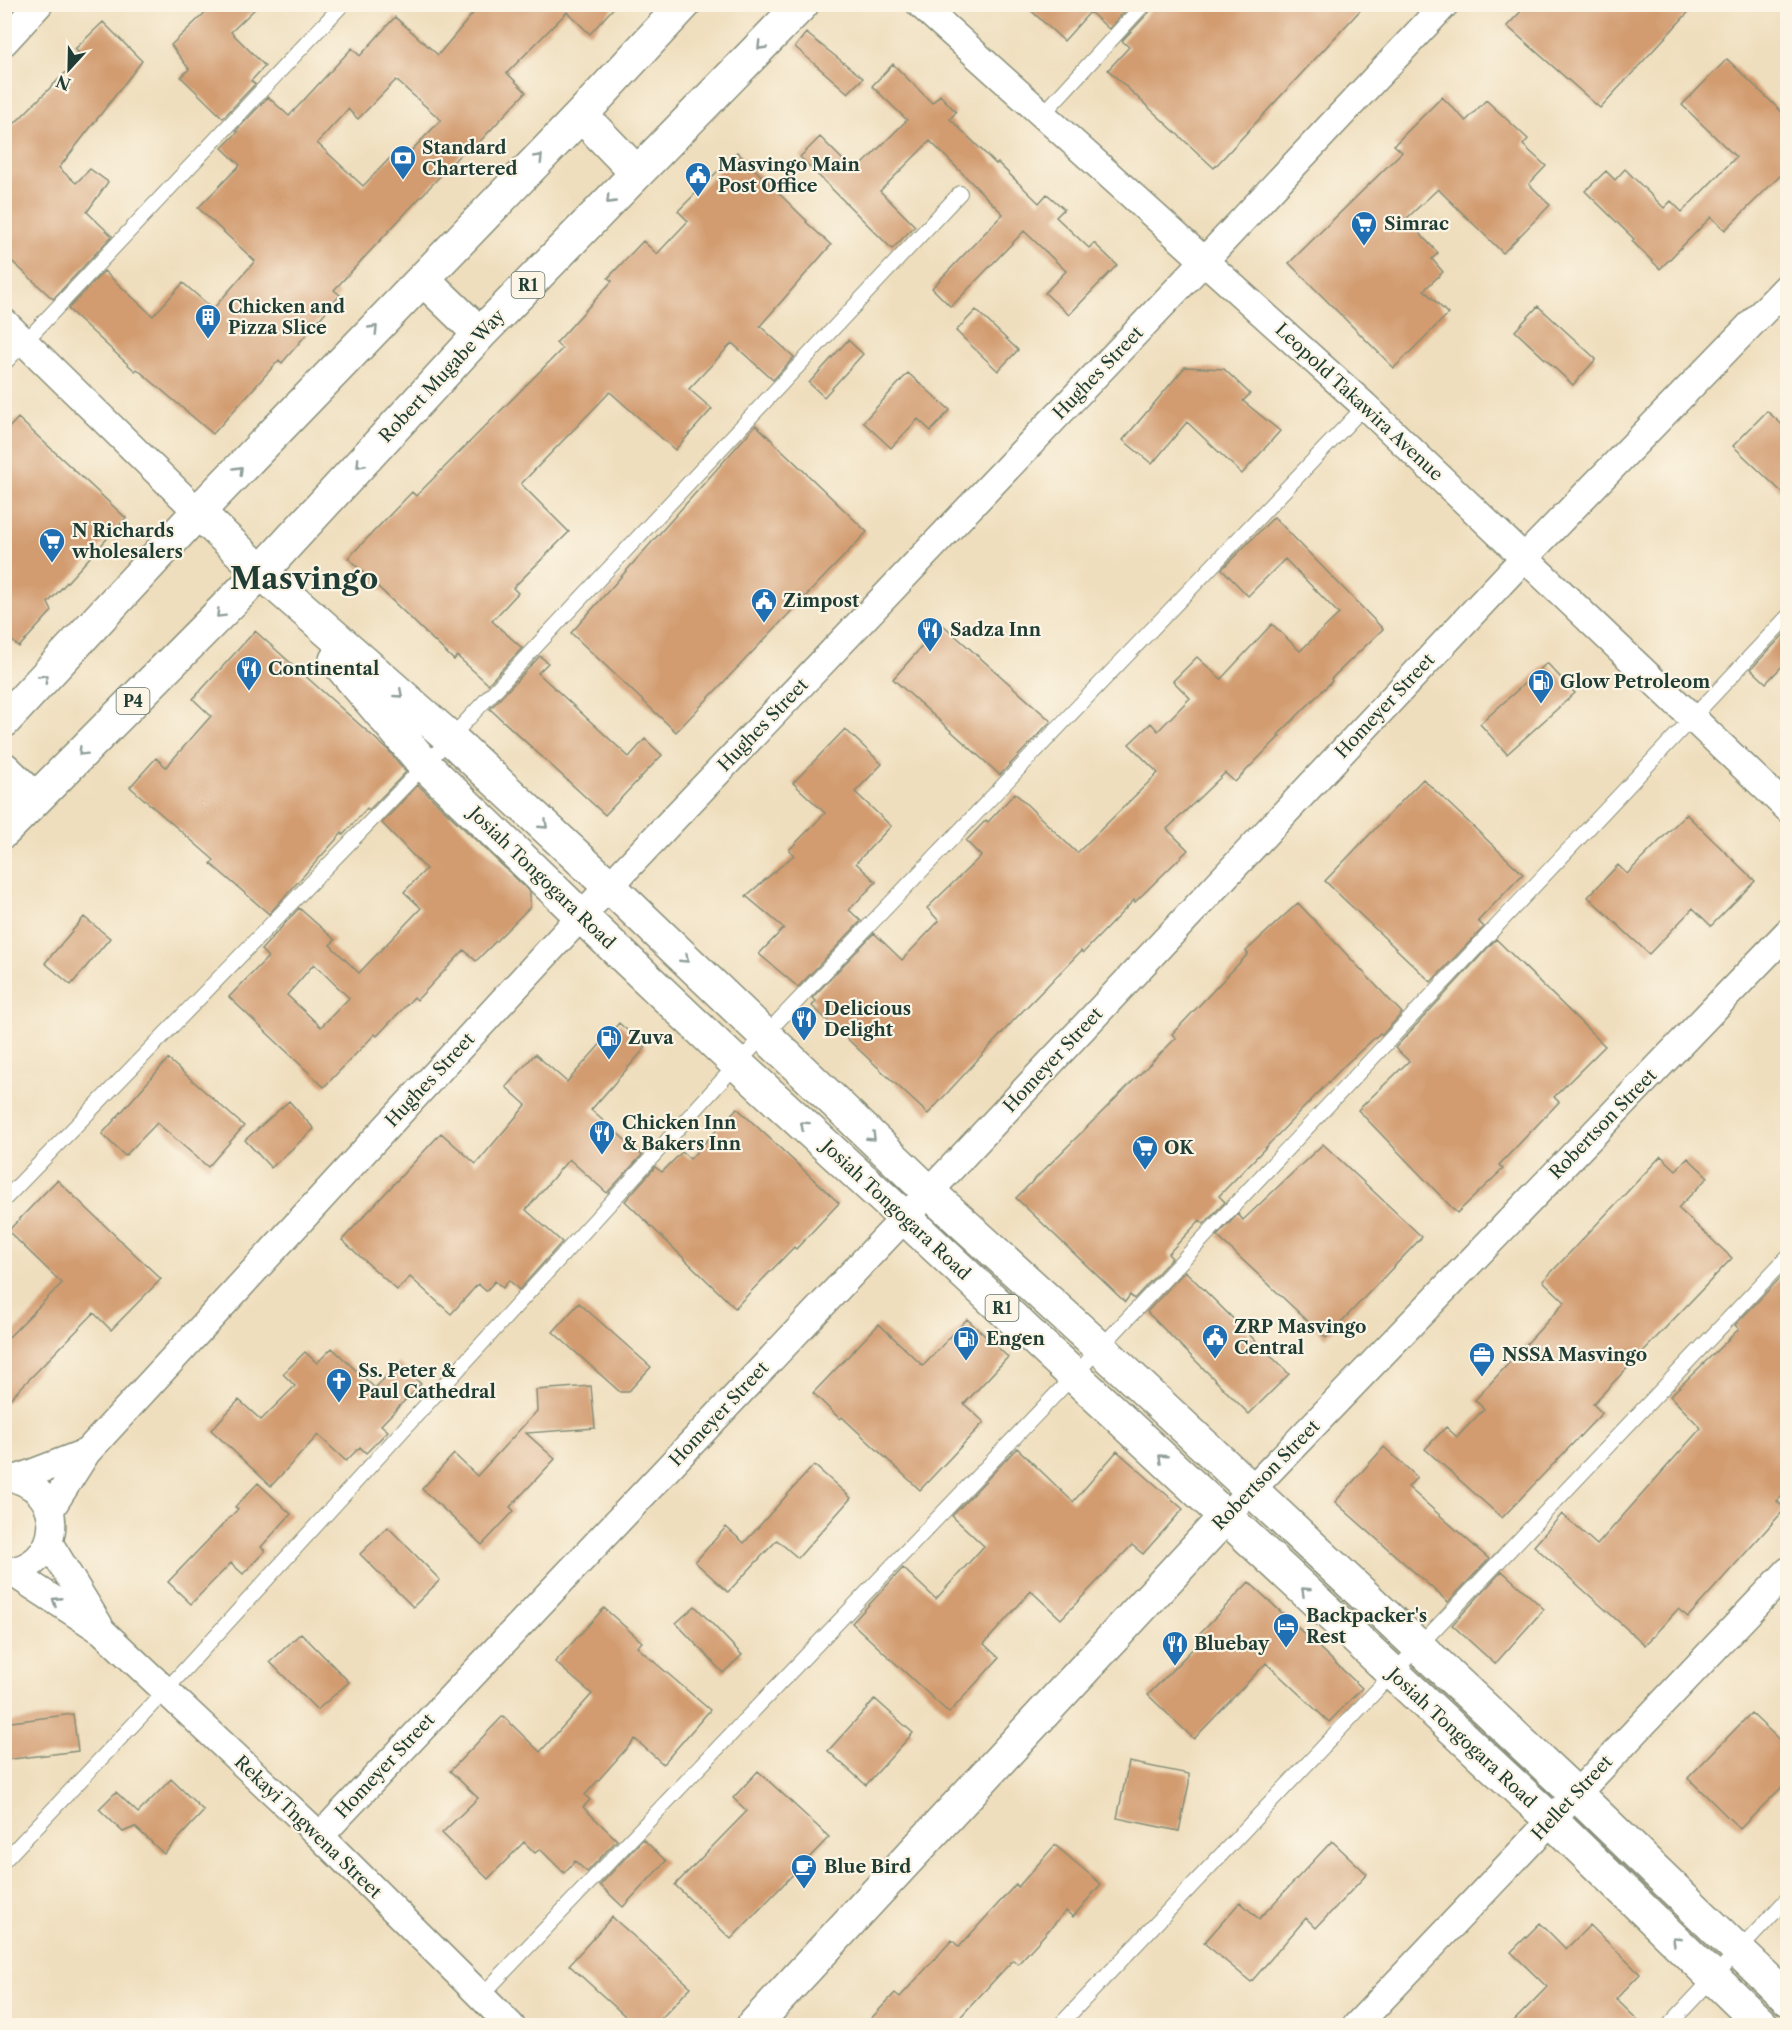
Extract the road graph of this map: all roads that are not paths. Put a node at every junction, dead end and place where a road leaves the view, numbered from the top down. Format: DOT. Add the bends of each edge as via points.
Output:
graph roads {
  1 [pos="39,4"];
  2 [pos="343,4"];
  3 [pos="684,4"];
  4 [pos="802,4"];
  5 [pos="920,4"];
  6 [pos="1144,4"];
  7 [pos="1433,9"];
  8 [pos="4,42"];
  9 [pos="1043,114"];
  10 [pos="581,115"];
  11 [pos="637,173"];
  12 [pos="960,193"];
  13 [pos="1205,261"];
  14 [pos="423,279"];
  15 [pos="1788,286"];
  16 [pos="4,322"];
  17 [pos="480,334"];
  18 [pos="26,342"];
  19 [pos="4,364"];
  20 [pos="1365,406"];
  21 [pos="198,512"];
  22 [pos="1525,557"];
  23 [pos="261,572"];
  24 [pos="1788,616"];
  25 [pos="1692,717"];
  26 [pos="4,721"];
  27 [pos="450,738"];
  28 [pos="425,765"];
  29 [pos="4,769"];
  30 [pos="35,799"];
  31 [pos="1788,809"];
  32 [pos="4,831"];
  33 [pos="609,886"];
  34 [pos="581,916"];
  35 [pos="1788,932"];
  36 [pos="737,1064"];
  37 [pos="929,1192"];
  38 [pos="4,1200"];
  39 [pos="905,1218"];
  40 [pos="1788,1256"];
  41 [pos="1100,1348"];
  42 [pos="1073,1376"];
  43 [pos="87,1452"];
  44 [pos="12,1478"];
  45 [pos="1251,1490"];
  46 [pos="50,1510"];
  47 [pos="1225,1517"];
  48 [pos="49,1543"];
  49 [pos="8,1571"];
  50 [pos="1788,1571"];
  51 [pos="102,1631"];
  52 [pos="1418,1646"];
  53 [pos="1392,1673"];
  54 [pos="165,1691"];
  55 [pos="1576,1794"];
  56 [pos="1551,1820"];
  57 [pos="320,1836"];
  58 [pos="4,1861"];
  59 [pos="1788,1898"];
  60 [pos="1738,1950"];
  61 [pos="1714,1976"];
  62 [pos="481,1996"];
  63 [pos="1788,1999"];
  64 [pos="511,2025"];
  65 [pos="753,2025"];
  66 [pos="1059,2025"];
  67 [pos="1356,2025"];
  68 [pos="1668,2025"];
  69 [pos="1763,2025"];
  1 -- 8 [label="street"];
  2 -- 18 [label="lane"];
  3 -- 10 [label="main road"];
  4 -- 11 [label="main road, Robert Mugabe Way / R1, one-way"];
  5 -- 9 [label="street, Leopold Takawira Avenue"];
  6 -- 9 [label="lane"];
  7 -- 13 [label="street, Hughes Street"];
  9 -- 13 [label="street, Leopold Takawira Avenue"];
  10 -- 11 [label="main road"];
  14 -- 10 [label="main road, one-way"];
  11 -- 17 [label="main road, Robert Mugabe Way / R1, one-way"];
  12 -- 27 [label="lane"];
  13 -- 20 [label="street, Leopold Takawira Avenue"];
  13 -- 33 [label="street, Hughes Street"];
  14 -- 17 [label="main road"];
  21 -- 14 [label="main road, one-way"];
  15 -- 22 [label="street, Homeyer Street"];
  16 -- 18 [label="street"];
  17 -- 23 [label="main road, Robert Mugabe Way / R1, one-way"];
  18 -- 19 [label="lane"];
  18 -- 21 [label="street"];
  20 -- 22 [label="street, Leopold Takawira Avenue"];
  20 -- 36 [label="lane"];
  21 -- 23 [label="main road, Josiah Tongogara Road"];
  26 -- 21 [label="main road, one-way"];
  22 -- 25 [label="street, Leopold Takawira Avenue"];
  22 -- 37 [label="street, Homeyer Street"];
  23 -- 27 [label="main road, Josiah Tongogara Road / R1, one-way"];
  23 -- 28 [label="main road, Josiah Tongogara Road / R1"];
  23 -- 30 [label="main road, P4, one-way"];
  24 -- 25 [label="lane"];
  25 -- 31 [label="street, Leopold Takawira Avenue"];
  25 -- 41 [label="lane"];
  27 -- 28 [label="lane"];
  27 -- 33 [label="main road, Josiah Tongogara Road / R1, one-way"];
  28 -- 34 [label="main road, Josiah Tongogara Road / R1"];
  28 -- 38 [label="lane"];
  29 -- 30 [label="main road"];
  30 -- 32 [label="main road, P4"];
  33 -- 34 [label="street, Hughes Street"];
  33 -- 37 [label="main road, Josiah Tongogara Road / R1, one-way"];
  34 -- 36 [label="main road, Josiah Tongogara Road / R1"];
  34 -- 43 [label="street, Hughes Street"];
  35 -- 45 [label="street, Robertson Street"];
  39 -- 36 [label="main road, Josiah Tongogara Road / R1, one-way"];
  36 -- 54 [label="lane"];
  37 -- 39 [label="street, Homeyer Street"];
  37 -- 41 [label="main road, Josiah Tongogara Road / R1"];
  39 -- 42 [label="main road, Josiah Tongogara Road / R1"];
  39 -- 57 [label="street, Homeyer Street"];
  40 -- 52 [label="lane"];
  41 -- 42 [label="lane"];
  41 -- 45 [label="main road, Josiah Tongogara Road / R1"];
  47 -- 42 [label="main road, Josiah Tongogara Road / R1, one-way"];
  42 -- 62 [label="lane"];
  43 -- 44 [label="street"];
  43 -- 46 [label="street, Hughes Street"];
  44 -- 46 [label="street" via="32,1485 43,1495"];
  45 -- 47 [label="street, Robertson Street"];
  45 -- 52 [label="main road, Josiah Tongogara Road / R1"];
  46 -- 48 [label="street"];
  53 -- 47 [label="main road, Josiah Tongogara Road / R1, one-way"];
  47 -- 65 [label="main road, Robertson Street"];
  48 -- 49 [label="street" via="40,1557"];
  48 -- 51 [label="street"];
  51 -- 49 [label="street, one-way"];
  50 -- 55 [label="street, Hellet Street"];
  51 -- 54 [label="street, Rekayi Tngwena Street"];
  52 -- 53 [label="lane"];
  52 -- 55 [label="main road, Josiah Tongogara Road / R1"];
  53 -- 56 [label="main road, Josiah Tongogara Road / R1"];
  53 -- 66 [label="lane"];
  54 -- 57 [label="street, Rekayi Tngwena Street"];
  54 -- 58 [label="lane"];
  55 -- 56 [label="street, Hellet Street"];
  55 -- 60 [label="main road, Josiah Tongogara Road / R1"];
  61 -- 56 [label="main road, Josiah Tongogara Road / R1, one-way"];
  56 -- 67 [label="street, Hellet Street"];
  57 -- 62 [label="street, Rekayi Tngwena Street"];
  59 -- 60 [label="lane"];
  60 -- 61 [label="lane"];
  60 -- 63 [label="main road, Josiah Tongogara Road / R1"];
  61 -- 68 [label="lane"];
  61 -- 69 [label="main road, Josiah Tongogara Road / R1"];
  62 -- 64 [label="street, Rekayi Tngwena Street"];
}
